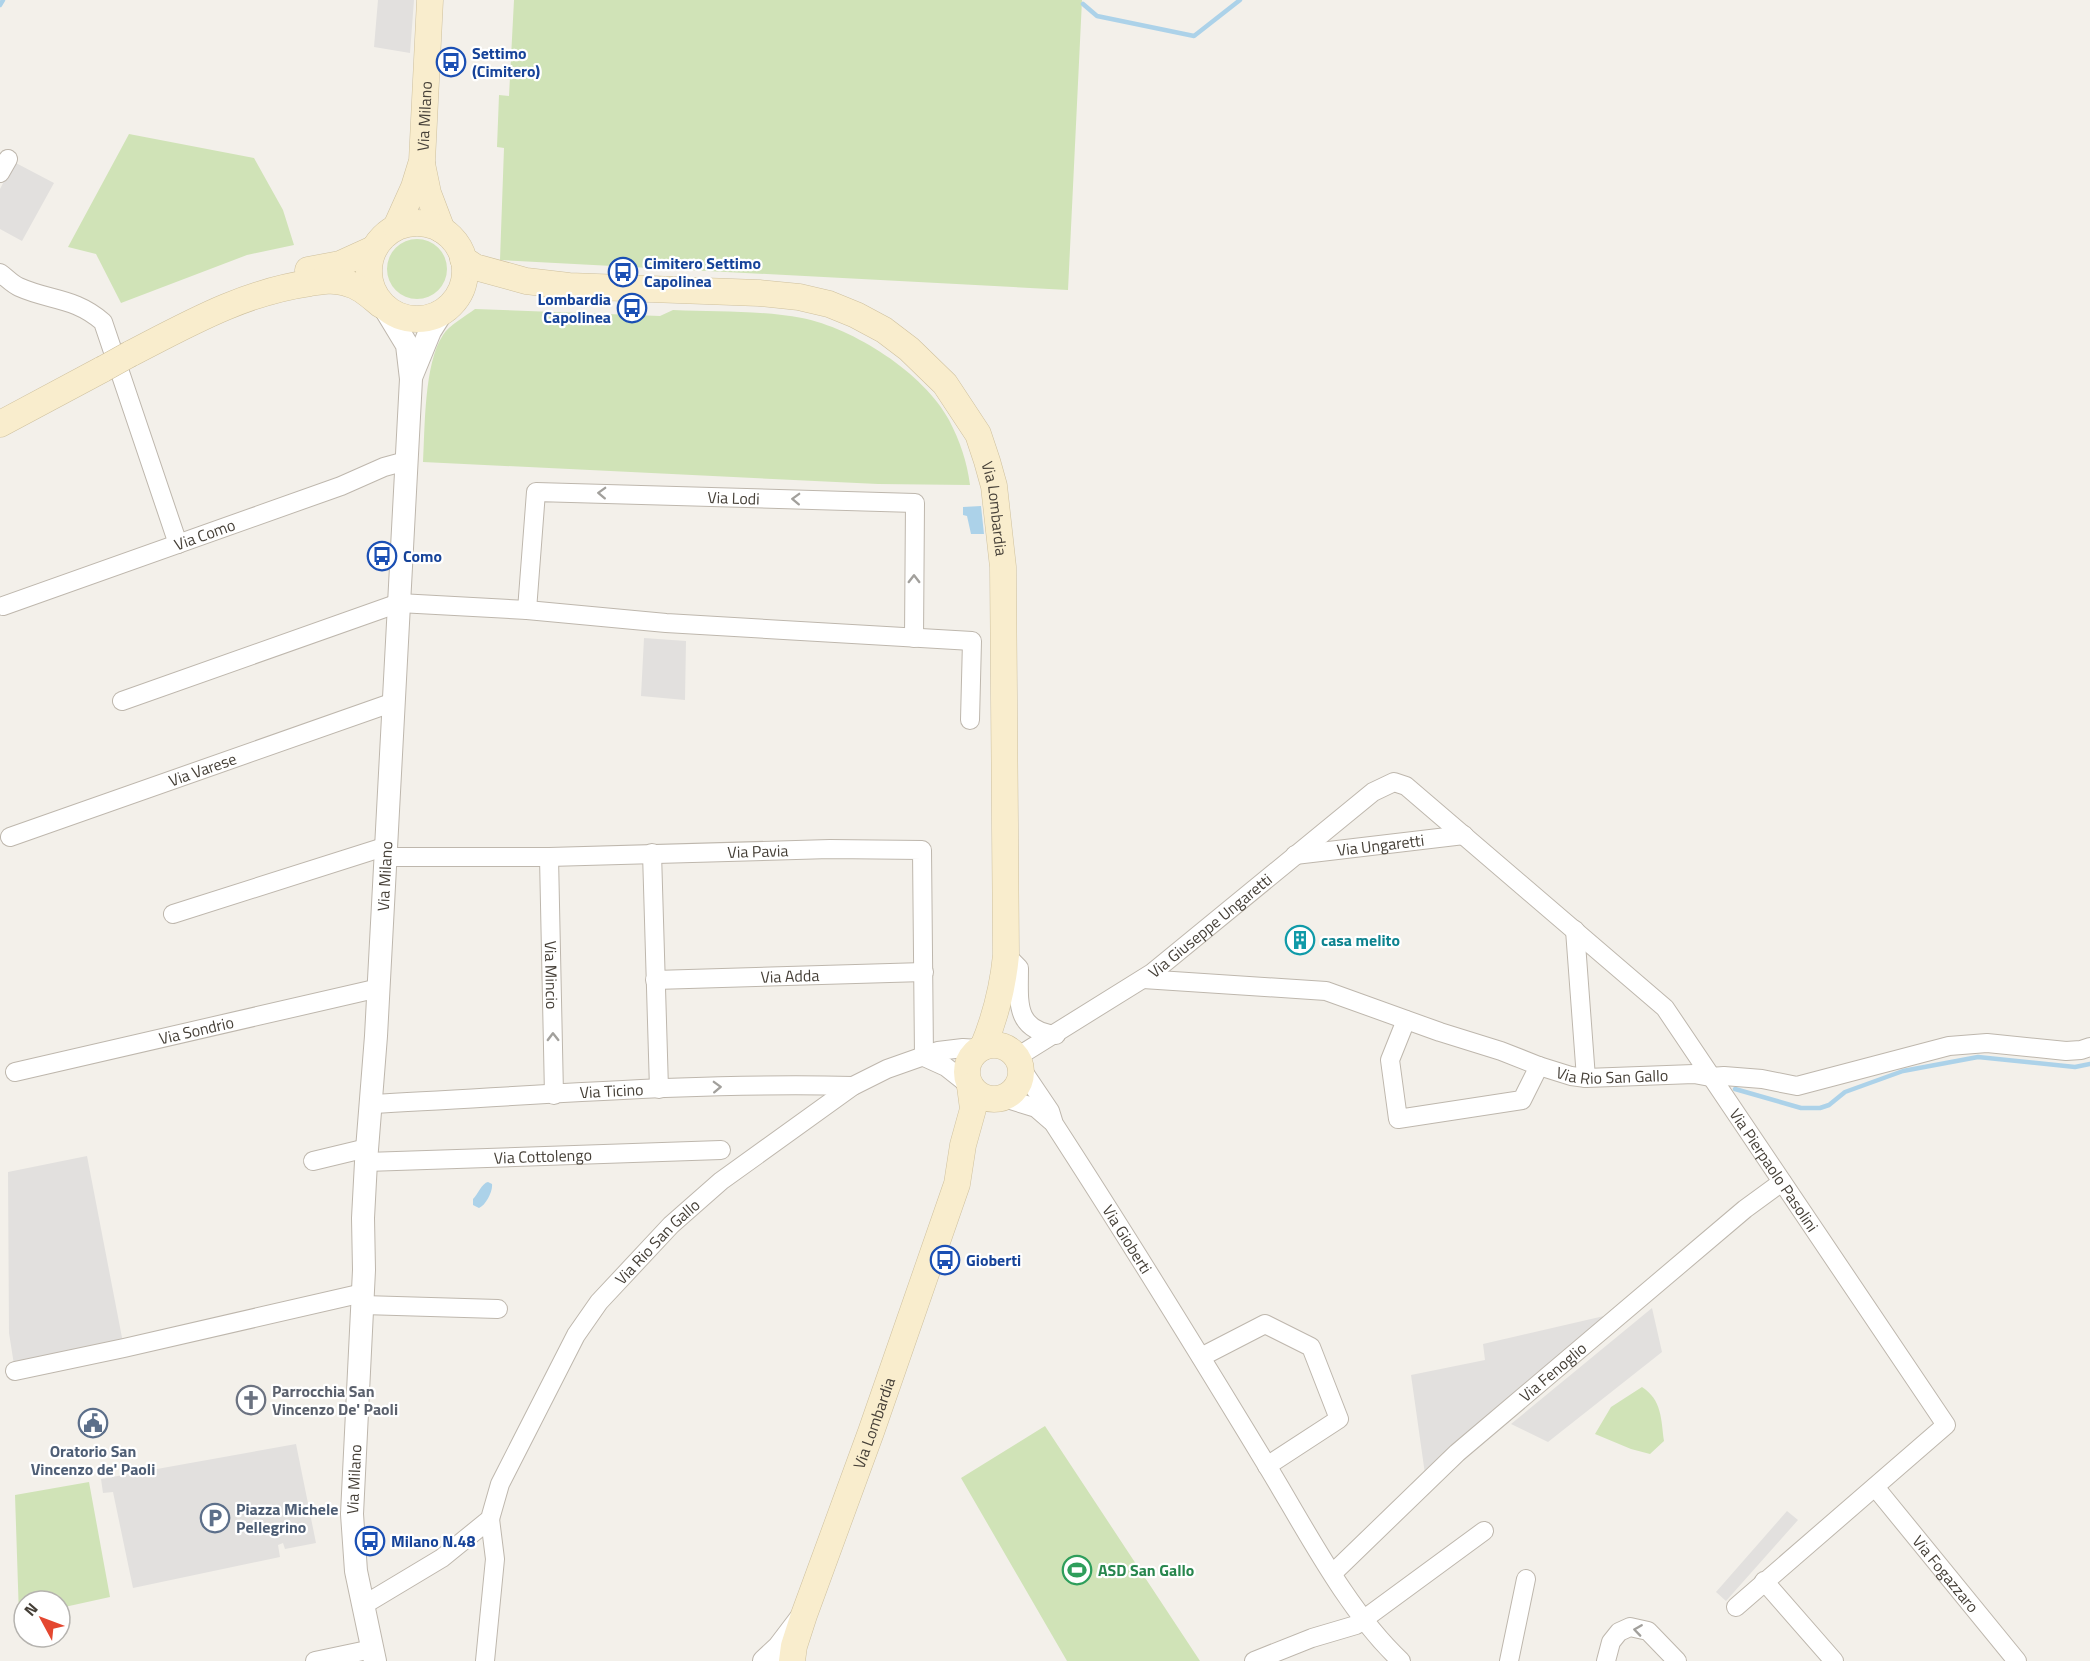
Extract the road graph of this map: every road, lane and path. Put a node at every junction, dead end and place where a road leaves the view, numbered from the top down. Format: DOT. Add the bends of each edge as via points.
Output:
graph roads {
  1 [pos="430,0"];
  2 [pos="422,161"];
  3 [pos="396,227"];
  4 [pos="442,230"];
  5 [pos="373,249"];
  6 [pos="463,259"];
  7 [pos="0,273"];
  8 [pos="526,281"];
  9 [pos="384,307"];
  10 [pos="448,307"];
  11 [pos="128,348"];
  12 [pos="100,362"];
  13 [pos="411,379"];
  14 [pos="0,409"];
  15 [pos="0,424"];
  16 [pos="406,461"];
  17 [pos="178,544"];
  18 [pos="399,603"];
  19 [pos="3,606"];
  20 [pos="527,610"];
  21 [pos="914,638"];
  22 [pos="122,701"];
  23 [pos="394,702"];
  24 [pos="970,720"];
  25 [pos="1394,782"];
  26 [pos="1464,836"];
  27 [pos="10,837"];
  28 [pos="386,852"];
  29 [pos="652,853"];
  30 [pos="1295,855"];
  31 [pos="549,857"];
  32 [pos="173,914"];
  33 [pos="1575,930"];
  34 [pos="1005,967"];
  35 [pos="924,972"];
  36 [pos="1143,979"];
  37 [pos="655,980"];
  38 [pos="379,988"];
  39 [pos="1406,1020"];
  40 [pos="1056,1035"];
  41 [pos="2090,1047"];
  42 [pos="981,1048"];
  43 [pos="924,1057"];
  44 [pos="1016,1058"];
  45 [pos="1539,1066"];
  46 [pos="15,1072"];
  47 [pos="1710,1077"];
  48 [pos="1586,1078"];
  49 [pos="853,1086"];
  50 [pos="970,1086"];
  51 [pos="659,1089"];
  52 [pos="554,1095"];
  53 [pos="1004,1098"];
  54 [pos="372,1104"];
  55 [pos="1054,1124"];
  56 [pos="721,1150"];
  57 [pos="366,1155"];
  58 [pos="313,1161"];
  59 [pos="1782,1182"];
  60 [pos="957,1184"];
  61 [pos="363,1299"];
  62 [pos="498,1309"];
  63 [pos="1201,1357"];
  64 [pos="15,1371"];
  65 [pos="1267,1466"];
  66 [pos="1875,1487"];
  67 [pos="490,1519"];
  68 [pos="1484,1531"];
  69 [pos="1333,1573"];
  70 [pos="1526,1579"];
  71 [pos="1764,1581"];
  72 [pos="362,1606"];
  73 [pos="1736,1607"];
  74 [pos="804,1615"];
  75 [pos="1365,1620"];
  76 [pos="374,1655"];
  77 [pos="315,1661"];
  78 [pos="485,1661"];
  79 [pos="764,1661"];
  80 [pos="792,1661"];
  81 [pos="1254,1661"];
  82 [pos="1401,1661"];
  83 [pos="1509,1661"];
  84 [pos="1606,1661"];
  85 [pos="1677,1661"];
  86 [pos="1834,1661"];
  87 [pos="2017,1661"];
  1 -- 2 [label="main road, Via Milano"];
  2 -- 3 [label="main road, Via Milano"];
  2 -- 4 [label="main road, Via Milano" via="428,193"];
  3 -- 4 [label="main road" via="419,223"];
  3 -- 5 [label="main road, Via Milano"];
  4 -- 6 [label="main road, Via Milano" via="459,247"];
  5 -- 9 [label="main road, Via Milano" via="368,269 372,290"];
  5 -- 11 [label="main road" via="340,264 282,274 228,290 182,311"];
  6 -- 8 [label="main road" via="475,267"];
  6 -- 10 [label="main road, Via Milano" via="461,289"];
  7 -- 17 [label="street" via="18,286 89,310 103,322"];
  8 -- 10 [label="main road" via="471,293"];
  8 -- 34 [label="main road, Via Lombardia" via="759,293 829,304 884,330 929,367 957,401 978,434 994,486 1004,567"];
  9 -- 10 [label="main road" via="402,317 423,319"];
  9 -- 11 [label="main road" via="349,283 292,285 247,298"];
  9 -- 13 [label="street, Via Milano" via="407,345"];
  10 -- 13 [label="street, Via Milano" via="430,331"];
  11 -- 12 [label="main road"];
  12 -- 14 [label="main road"];
  12 -- 15 [label="main road"];
  13 -- 16 [label="street, Via Milano"];
  16 -- 17 [label="street, Via Como"];
  16 -- 18 [label="street, Via Milano"];
  17 -- 19 [label="street, Via Como"];
  18 -- 20 [label="street"];
  18 -- 22 [label="street"];
  18 -- 23 [label="street, Via Milano"];
  20 -- 21 [label="street"];
  21 -- 20 [label="street, Via Lodi, one-way" via="915,502 536,492"];
  21 -- 24 [label="street" via="972,641"];
  23 -- 27 [label="street, Via Varese"];
  23 -- 28 [label="street, Via Milano"];
  25 -- 26 [label="street, Via Pierpaolo Pasolini" via="1406,786"];
  25 -- 30 [label="street, Via Giuseppe Ungaretti" via="1373,792"];
  26 -- 30 [label="street, Via Ungaretti"];
  26 -- 33 [label="street, Via Pierpaolo Pasolini"];
  28 -- 31 [label="street, Via Pavia"];
  28 -- 32 [label="street, Via Pavia"];
  28 -- 38 [label="street, Via Milano"];
  29 -- 31 [label="street, Via Pavia"];
  29 -- 35 [label="street, Via Pavia" via="922,850"];
  29 -- 37 [label="street"];
  30 -- 36 [label="street, Via Giuseppe Ungaretti"];
  52 -- 31 [label="street, Via Mincio, one-way"];
  33 -- 47 [label="street, Via Pierpaolo Pasolini" via="1665,1008"];
  33 -- 48 [label="street"];
  34 -- 40 [label="street" via="1019,968 1024,1020 1043,1033"];
  34 -- 42 [label="main road, Via Lombardia" via="993,1021"];
  34 -- 44 [label="main road, Via Lombardia" via="1009,991 1005,1035"];
  35 -- 37 [label="street, Via Adda"];
  35 -- 43 [label="street, Via Pavia"];
  36 -- 39 [label="street, Via Rio San Gallo" via="1326,991"];
  36 -- 40 [label="street, Via Giuseppe Ungaretti"];
  37 -- 51 [label="street"];
  38 -- 46 [label="street, Via Sondrio"];
  38 -- 54 [label="street, Via Milano"];
  39 -- 45 [label="street, Via Rio San Gallo"];
  39 -- 45 [label="street" via="1390,1060 1398,1119 1522,1100"];
  40 -- 44 [label="street, Via Giuseppe Ungaretti"];
  41 -- 47 [label="street, Via Rio San Gallo" via="2066,1052 1987,1044 1949,1046 1797,1086 1762,1079"];
  42 -- 43 [label="street, Via Rio San Gallo" via="938,1051"];
  42 -- 44 [label="main road" via="997,1045"];
  42 -- 50 [label="main road" via="967,1066"];
  43 -- 49 [label="street, Via Rio San Gallo"];
  43 -- 50 [label="street" via="946,1067"];
  44 -- 53 [label="main road" via="1021,1075 1017,1087"];
  44 -- 55 [label="street" via="1050,1111"];
  45 -- 48 [label="street, Via Rio San Gallo"];
  47 -- 48 [label="street, Via Rio San Gallo" via="1694,1074"];
  47 -- 59 [label="street, Via Pierpaolo Pasolini"];
  51 -- 49 [label="street, Via Ticino, one-way"];
  49 -- 67 [label="street, Via Rio San Gallo" via="721,1181 671,1225 599,1302 576,1335 500,1484"];
  50 -- 53 [label="main road" via="987,1099"];
  50 -- 60 [label="main road, Via Lombardia" via="973,1109"];
  51 -- 52 [label="street, Via Ticino"];
  52 -- 54 [label="street, Via Ticino"];
  53 -- 55 [label="street" via="1036,1108"];
  53 -- 60 [label="main road, Via Lombardia"];
  54 -- 57 [label="street, Via Milano"];
  55 -- 63 [label="street, Via Gioberti"];
  56 -- 57 [label="street, Via Cottolengo"];
  57 -- 58 [label="street"];
  57 -- 61 [label="street, Via Milano"];
  59 -- 66 [label="street, Via Pierpaolo Pasolini" via="1946,1425"];
  59 -- 69 [label="street, Via Fenoglio" via="1736,1216 1457,1453"];
  60 -- 74 [label="main road, Via Lombardia"];
  61 -- 62 [label="street"];
  61 -- 64 [label="street"];
  61 -- 72 [label="street, Via Milano" via="352,1514 352,1542"];
  63 -- 65 [label="street, Via Gioberti"];
  63 -- 65 [label="street" via="1265,1324 1311,1347 1339,1419"];
  65 -- 69 [label="street, Via Gioberti"];
  66 -- 71 [label="street, Via Pierpaolo Pasolini"];
  66 -- 87 [label="street, Via Fogazzaro"];
  67 -- 72 [label="street" via="442,1558"];
  67 -- 78 [label="street, Via Rio San Gallo" via="495,1559"];
  68 -- 75 [label="street"];
  69 -- 75 [label="street, Via Gioberti"];
  70 -- 83 [label="street"];
  71 -- 73 [label="street, Via Pierpaolo Pasolini"];
  71 -- 86 [label="street"];
  72 -- 76 [label="street, Via Milano"];
  74 -- 79 [label="street"];
  74 -- 80 [label="main road, Via Lombardia"];
  75 -- 81 [label="street"];
  75 -- 82 [label="street, Via Gioberti"];
  76 -- 77 [label="street"];
  85 -- 84 [label="street, one-way" via="1648,1631 1630,1627 1611,1642"];
}
